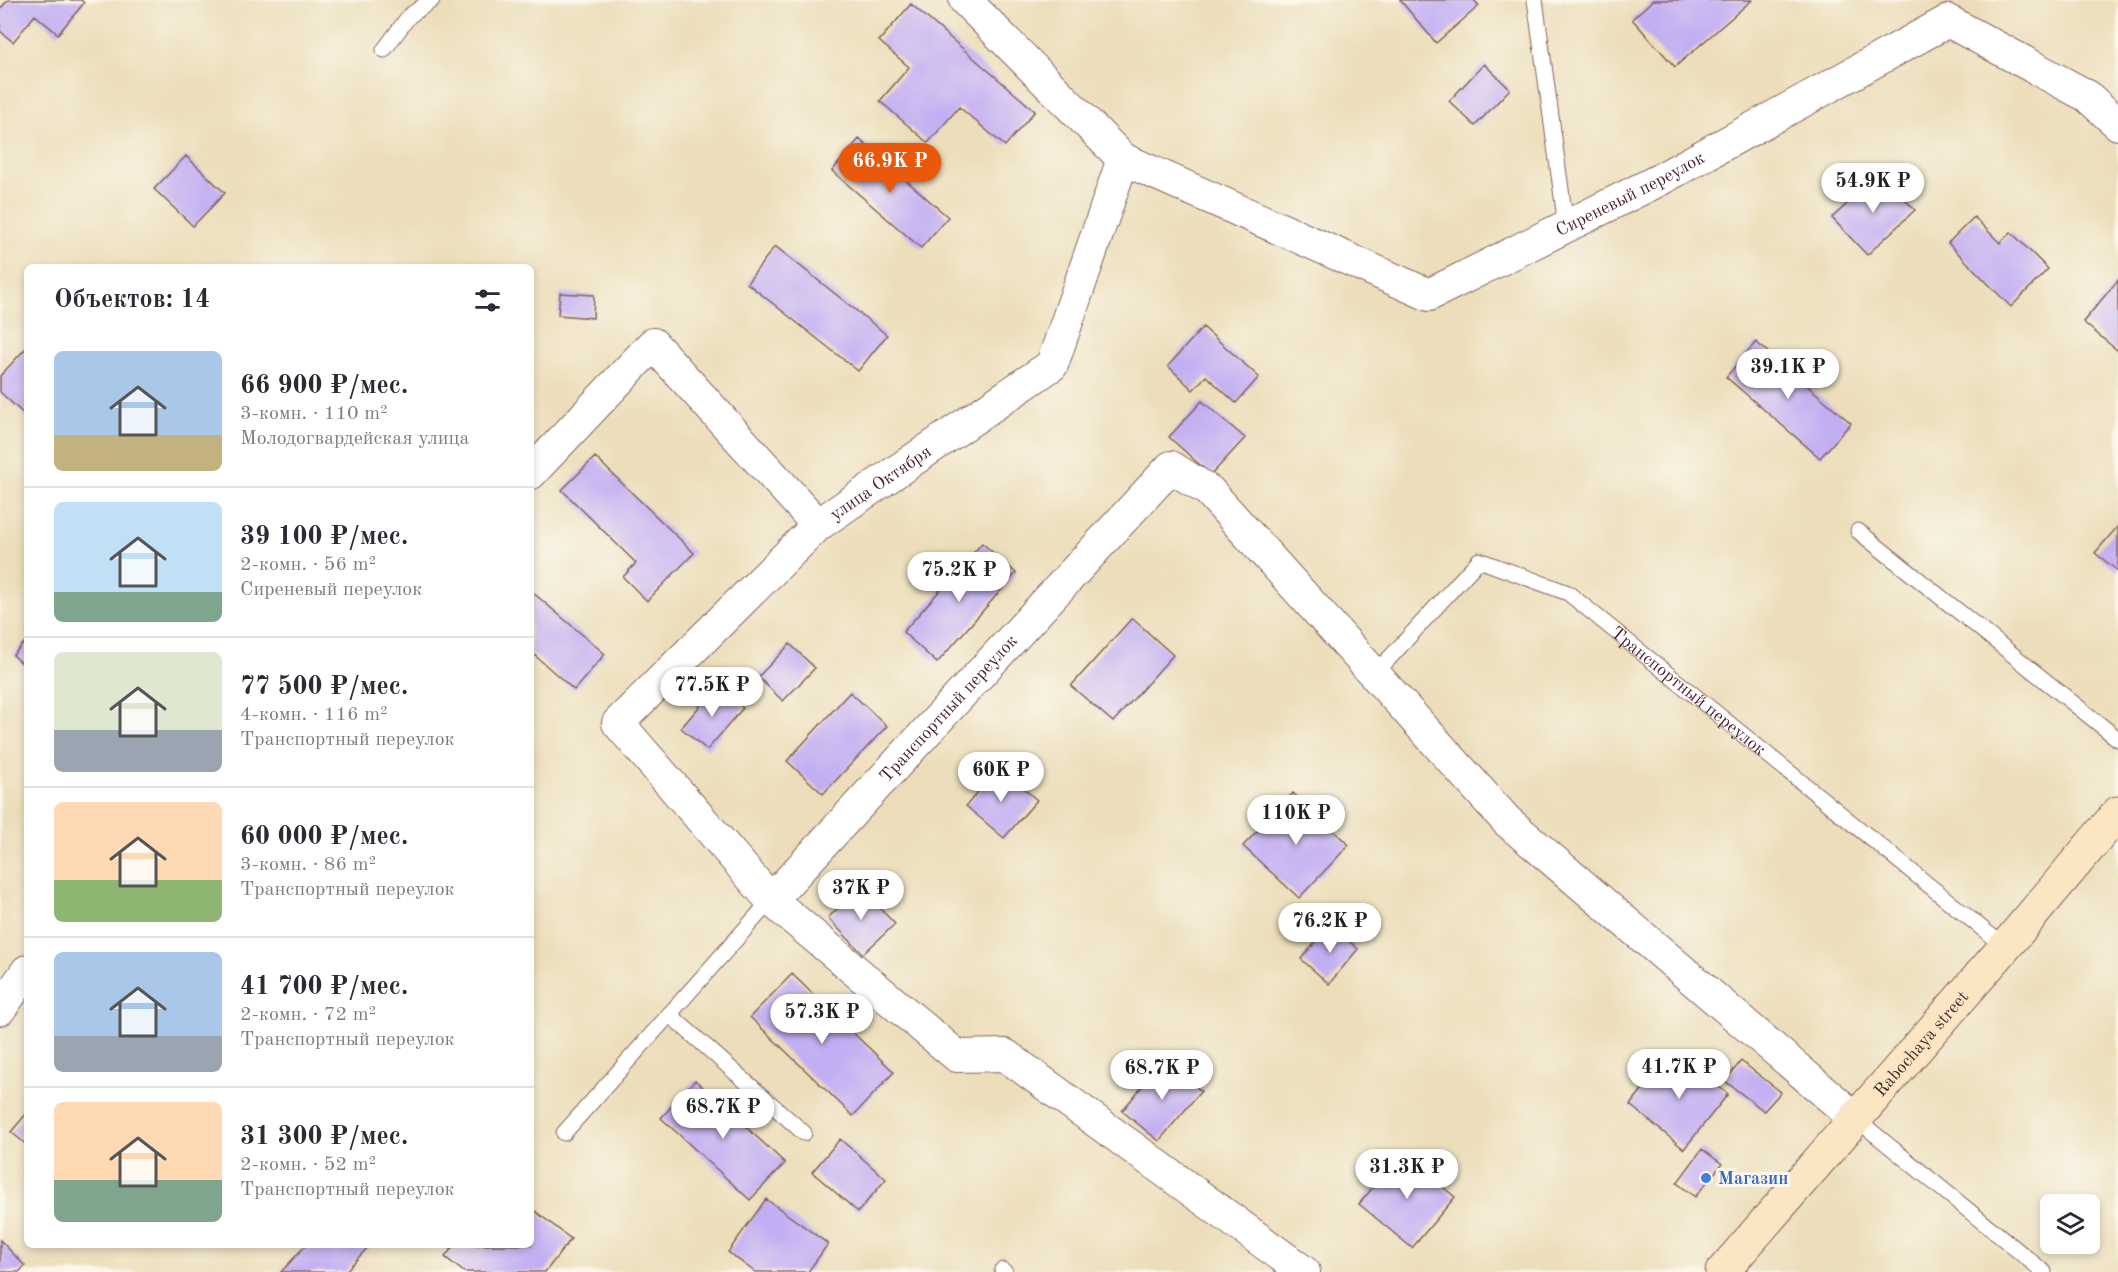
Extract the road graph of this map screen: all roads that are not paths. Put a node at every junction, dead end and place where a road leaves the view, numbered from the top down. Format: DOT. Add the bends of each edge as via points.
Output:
graph roads {
  1 [pos="432,0"];
  2 [pos="965,0"];
  3 [pos="1535,0"];
  4 [pos="384,50"];
  5 [pos="2118,124"];
  6 [pos="1123,159"];
  7 [pos="1566,226"];
  8 [pos="534,470"];
  9 [pos="818,525"];
  10 [pos="1858,531"];
  11 [pos="1374,675"];
  12 [pos="2118,739"];
  13 [pos="2118,813"];
  14 [pos="771,900"];
  15 [pos="2005,947"];
  16 [pos="24,975"];
  17 [pos="0,1009"];
  18 [pos="669,1014"];
  19 [pos="1855,1118"];
  20 [pos="564,1133"];
  21 [pos="804,1133"];
  22 [pos="1304,1272"];
  23 [pos="1722,1272"];
  24 [pos="2044,1272"];
  1 -- 4 [label="lane" via="409,16"];
  2 -- 6 [label="street"];
  3 -- 7 [label="lane"];
  5 -- 7 [label="street, Сиреневый переулок" via="2087,96 1948,21 1659,180"];
  6 -- 7 [label="street, Сиреневый переулок" via="1429,295"];
  6 -- 9 [label="street, улица Октября" via="1052,365"];
  8 -- 9 [label="street, улица Октября" via="653,344"];
  9 -- 14 [label="street" via="618,723"];
  10 -- 12 [label="lane"];
  11 -- 14 [label="street, Транспортный переулок" via="1209,492 1171,467"];
  11 -- 15 [label="lane, Транспортный переулок" via="1479,560 1568,593"];
  11 -- 19 [label="street, Транспортный переулок" via="1507,821"];
  13 -- 15 [label="street, Rabochaya street"];
  14 -- 18 [label="lane"];
  14 -- 22 [label="street" via="957,1056 1005,1055"];
  15 -- 19 [label="street, Rabochaya street"];
  16 -- 17 [label="street"];
  18 -- 20 [label="lane"];
  18 -- 21 [label="lane"];
  19 -- 23 [label="street, Rabochaya street"];
  19 -- 24 [label="lane"];
}
